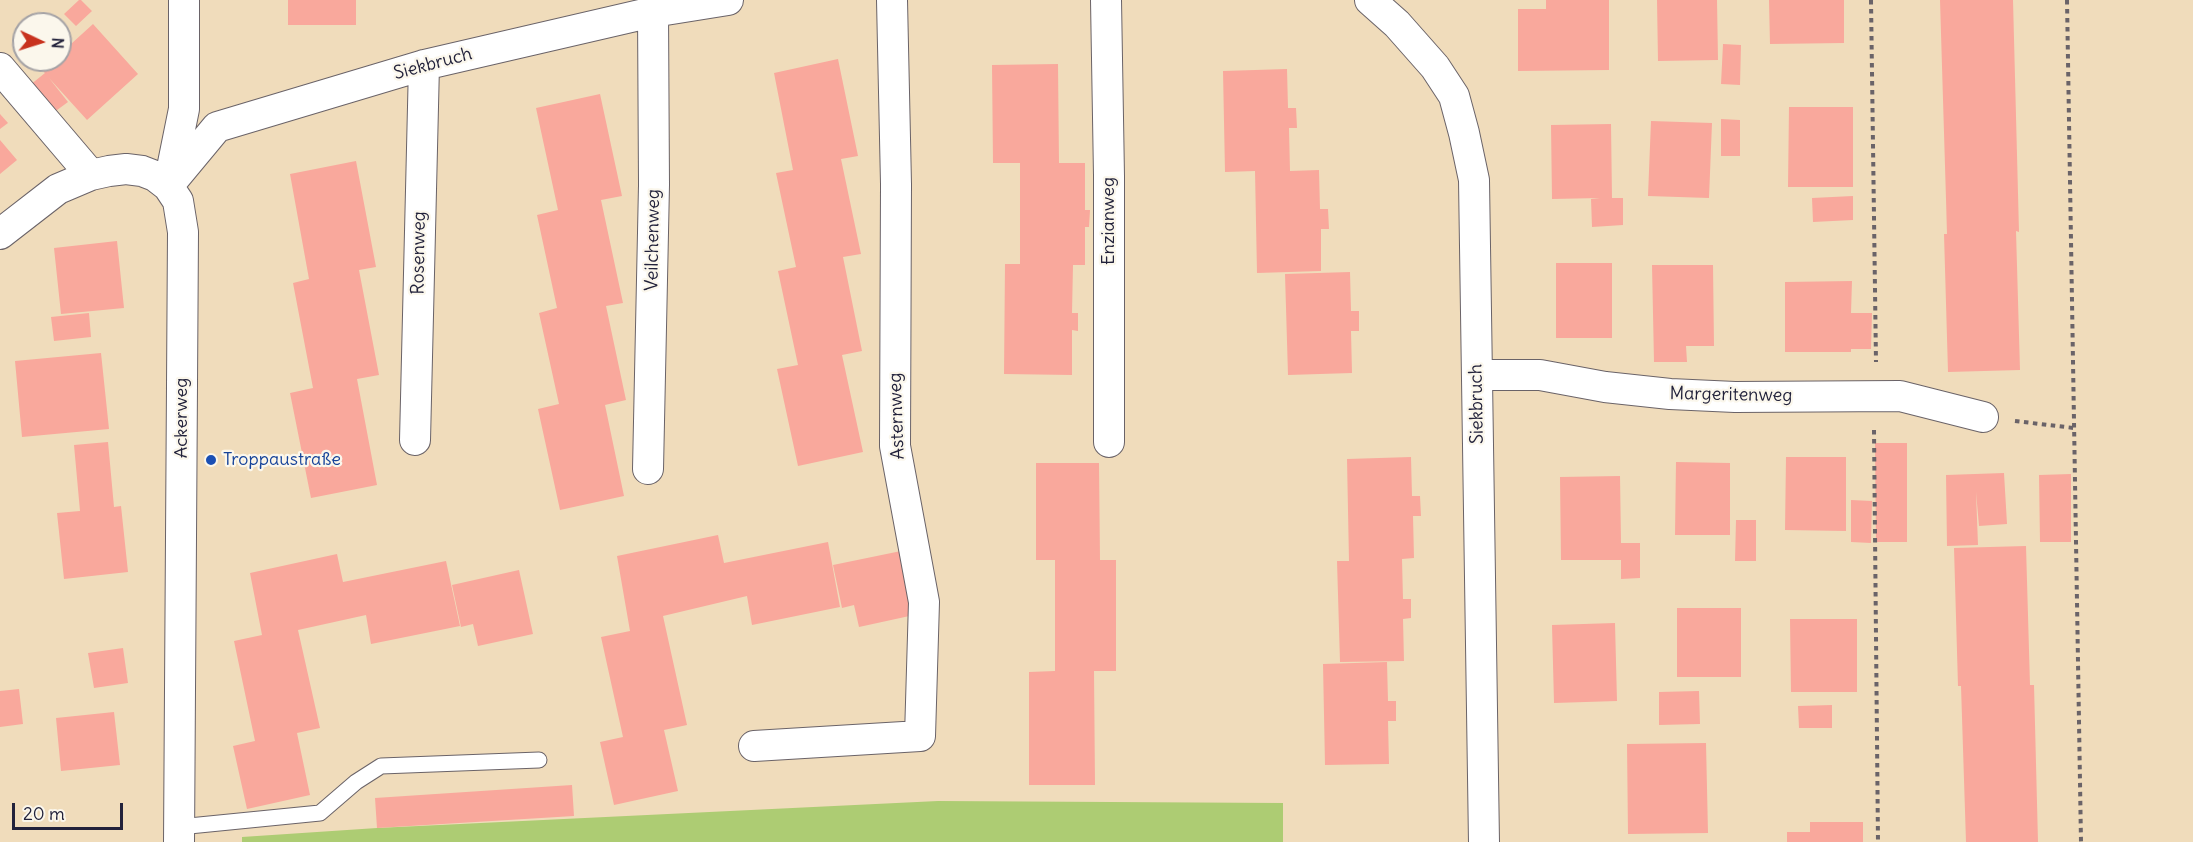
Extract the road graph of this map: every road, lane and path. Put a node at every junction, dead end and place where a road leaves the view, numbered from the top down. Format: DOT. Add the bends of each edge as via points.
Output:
graph roads {
  1 [pos="184,0"];
  2 [pos="728,0"];
  3 [pos="892,0"];
  4 [pos="1106,0"];
  5 [pos="1370,0"];
  6 [pos="2067,0"];
  7 [pos="633,10"];
  8 [pos="424,65"];
  9 [pos="0,68"];
  10 [pos="91,175"];
  11 [pos="168,186"];
  12 [pos="0,234"];
  13 [pos="1477,375"];
  14 [pos="1983,417"];
  15 [pos="2073,428"];
  16 [pos="415,440"];
  17 [pos="1109,442"];
  18 [pos="648,469"];
  19 [pos="754,746"];
  20 [pos="539,760"];
  21 [pos="179,834"];
  22 [pos="1485,842"];
  23 [pos="2081,842"];
  1 -- 11 [label="street" via="184,109"];
  2 -- 7 [label="street, Siekbruch"];
  3 -- 19 [label="street, Asternweg" via="895,446 924,602 920,736"];
  4 -- 17 [label="street, Enzianweg"];
  5 -- 13 [label="street, Siekbruch" via="1435,67 1454,96 1474,180"];
  6 -- 15 [label="path"];
  7 -- 8 [label="street, Siekbruch"];
  7 -- 18 [label="street, Veilchenweg" via="654,185"];
  8 -- 11 [label="street, Siekbruch" via="217,127"];
  8 -- 16 [label="street, Rosenweg"];
  9 -- 10 [label="street"];
  10 -- 11 [label="street" via="142,171"];
  10 -- 12 [label="street" via="58,189"];
  11 -- 21 [label="street, Ackerweg" via="178,201 183,232"];
  13 -- 14 [label="street, Margeritenweg" via="1540,375 1670,394 1900,396"];
  13 -- 22 [label="street, Siekbruch"];
  14 -- 15 [label="path"];
  15 -- 23 [label="path"];
  20 -- 21 [label="lane" via="381,766 320,813"];
}
